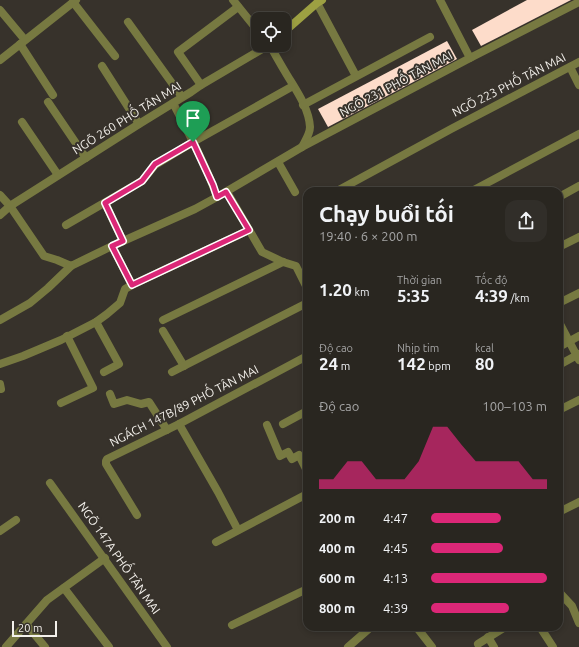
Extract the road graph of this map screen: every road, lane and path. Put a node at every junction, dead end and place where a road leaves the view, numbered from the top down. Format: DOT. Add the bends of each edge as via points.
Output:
graph roads {
  1 [pos="233,0"];
  2 [pos="440,0"];
  3 [pos="75,1"];
  4 [pos="319,2"];
  5 [pos="579,2"];
  6 [pos="238,7"];
  7 [pos="0,10"];
  8 [pos="128,22"];
  9 [pos="251,23"];
  10 [pos="291,26"];
  11 [pos="430,37"];
  12 [pos="22,42"];
  13 [pos="257,52"];
  14 [pos="273,52"];
  15 [pos="115,56"];
  16 [pos="470,58"];
  17 [pos="0,60"];
  18 [pos="579,62"];
  19 [pos="102,66"];
  20 [pos="570,67"];
  21 [pos="356,76"];
  22 [pos="201,85"];
  23 [pos="579,85"];
  24 [pos="294,86"];
  25 [pos="182,97"];
  26 [pos="173,103"];
  27 [pos="304,105"];
  28 [pos="22,122"];
  29 [pos="139,124"];
  30 [pos="579,134"];
  31 [pos="193,142"];
  32 [pos="302,147"];
  33 [pos="86,158"];
  34 [pos="278,162"];
  35 [pos="58,175"];
  36 [pos="579,186"];
  37 [pos="344,187"];
  38 [pos="489,187"];
  39 [pos="226,192"];
  40 [pos="295,192"];
  41 [pos="0,195"];
  42 [pos="563,195"];
  43 [pos="217,197"];
  44 [pos="105,203"];
  45 [pos="10,206"];
  46 [pos="0,215"];
  47 [pos="66,225"];
  48 [pos="249,230"];
  49 [pos="579,237"];
  50 [pos="123,241"];
  51 [pos="563,245"];
  52 [pos="112,246"];
  53 [pos="283,262"];
  54 [pos="71,266"];
  55 [pos="303,280"];
  56 [pos="132,285"];
  57 [pos="579,293"];
  58 [pos="563,301"];
  59 [pos="303,305"];
  60 [pos="0,320"];
  61 [pos="163,320"];
  62 [pos="96,322"];
  63 [pos="563,330"];
  64 [pos="164,331"];
  65 [pos="67,336"];
  66 [pos="579,336"];
  67 [pos="569,341"];
  68 [pos="563,345"];
  69 [pos="578,356"];
  70 [pos="303,358"];
  71 [pos="563,363"];
  72 [pos="0,364"];
  73 [pos="184,366"];
  74 [pos="104,372"];
  75 [pos="172,372"];
  76 [pos="0,384"];
  77 [pos="0,390"];
  78 [pos="110,394"];
  79 [pos="579,400"];
  80 [pos="61,403"];
  81 [pos="563,408"];
  82 [pos="303,413"];
  83 [pos="179,424"];
  84 [pos="267,424"];
  85 [pos="283,424"];
  86 [pos="167,430"];
  87 [pos="303,462"];
  88 [pos="50,483"];
  89 [pos="303,496"];
  90 [pos="579,502"];
  91 [pos="563,510"];
  92 [pos="137,515"];
  93 [pos="16,520"];
  94 [pos="238,530"];
  95 [pos="0,531"];
  96 [pos="216,542"];
  97 [pos="105,558"];
  98 [pos="64,588"];
  99 [pos="303,591"];
  100 [pos="563,595"];
  101 [pos="576,604"];
  102 [pos="579,623"];
  103 [pos="26,624"];
  104 [pos="232,625"];
  105 [pos="366,631"];
  106 [pos="420,631"];
  107 [pos="498,631"];
  108 [pos="543,631"];
  109 [pos="488,637"];
  110 [pos="478,644"];
  111 [pos="6,647"];
  112 [pos="45,647"];
  113 [pos="109,647"];
  114 [pos="167,647"];
  115 [pos="348,647"];
  116 [pos="432,647"];
  117 [pos="494,647"];
  118 [pos="553,647"];
  1 -- 6 [label="street"];
  2 -- 16 [label="street"];
  3 -- 12 [label="street"];
  3 -- 15 [label="street"];
  4 -- 10 [label="street"];
  4 -- 21 [label="street"];
  5 -- 16 [label="street, NGÕ 231 PHỐ TÂN MAI"];
  6 -- 9 [label="street"];
  6 -- 22 [label="street" via="178,52"];
  7 -- 12 [label="street"];
  8 -- 25 [label="street"];
  11 -- 21 [label="street"];
  12 -- 17 [label="street"];
  12 -- 33 [label="street" via="51,99"];
  13 -- 22 [label="street, NGÕ 260 PHỐ TÂN MAI"];
  14 -- 24 [label="street"];
  16 -- 32 [label="street, NGÕ 231 PHỐ TÂN MAI"];
  18 -- 20 [label="street, NGÕ 223 PHỐ TÂN MAI"];
  19 -- 29 [label="street"];
  20 -- 23 [label="street"];
  20 -- 37 [label="street, NGÕ 223 PHỐ TÂN MAI"];
  21 -- 27 [label="street"];
  22 -- 25 [label="street, NGÕ 260 PHỐ TÂN MAI"];
  24 -- 27 [label="street"];
  24 -- 31 [label="street"];
  25 -- 26 [label="street, NGÕ 260 PHỐ TÂN MAI"];
  26 -- 29 [label="street, NGÕ 260 PHỐ TÂN MAI"];
  26 -- 31 [label="street"];
  27 -- 32 [label="street" via="310,128"];
  28 -- 35 [label="street"];
  29 -- 33 [label="street, NGÕ 260 PHỐ TÂN MAI"];
  30 -- 38 [label="street"];
  31 -- 43 [label="street"];
  31 -- 44 [label="street" via="155,164 142,181"];
  32 -- 34 [label="street, NGÕ 231 PHỐ TÂN MAI"];
  33 -- 35 [label="street, NGÕ 260 PHỐ TÂN MAI"];
  34 -- 39 [label="street, NGÕ 231 PHỐ TÂN MAI"];
  34 -- 40 [label="street"];
  35 -- 45 [label="street, NGÕ 260 PHỐ TÂN MAI"];
  36 -- 42 [label="street"];
  39 -- 43 [label="street, NGÕ 231 PHỐ TÂN MAI"];
  39 -- 48 [label="street"];
  41 -- 45 [label="street"];
  43 -- 50 [label="street, NGÕ 231 PHỐ TÂN MAI"];
  44 -- 47 [label="street"];
  44 -- 50 [label="street"];
  45 -- 46 [label="street, NGÕ 260 PHỐ TÂN MAI"];
  45 -- 54 [label="street" via="44,256"];
  48 -- 53 [label="street" via="262,252"];
  48 -- 56 [label="street"];
  49 -- 51 [label="street"];
  50 -- 52 [label="street, NGÕ 231 PHỐ TÂN MAI"];
  52 -- 54 [label="street, NGÕ 231 PHỐ TÂN MAI"];
  52 -- 56 [label="street"];
  53 -- 55 [label="street" via="296,266"];
  53 -- 61 [label="street"];
  54 -- 60 [label="street, NGÕ 231 PHỐ TÂN MAI" via="30,303"];
  56 -- 62 [label="street" via="126,289 120,303"];
  57 -- 58 [label="street"];
  59 -- 73 [label="street"];
  62 -- 65 [label="street"];
  62 -- 74 [label="street" via="119,364"];
  63 -- 67 [label="street"];
  64 -- 73 [label="street"];
  65 -- 72 [label="street"];
  65 -- 80 [label="street" via="93,388"];
  66 -- 67 [label="street"];
  67 -- 68 [label="street"];
  67 -- 69 [label="street"];
  69 -- 71 [label="street"];
  70 -- 83 [label="street, NGÁCH 147B/89 PHỐ TÂN MAI"];
  73 -- 75 [label="street"];
  76 -- 77 [label="street"];
  78 -- 86 [label="street" via="114,404 126,400 141,404 149,402"];
  79 -- 81 [label="street"];
  82 -- 85 [label="street"];
  83 -- 86 [label="street, NGÁCH 147B/89 PHỐ TÂN MAI"];
  83 -- 94 [label="street"];
  84 -- 87 [label="street" via="280,456 288,452 292,459 299,455"];
  86 -- 92 [label="street, NGÁCH 147B/89 PHỐ TÂN MAI" via="106,461"];
  88 -- 97 [label="street, NGÕ 147A PHỐ TÂN MAI"];
  89 -- 94 [label="street"];
  90 -- 91 [label="street"];
  93 -- 95 [label="street"];
  94 -- 96 [label="street"];
  97 -- 98 [label="street"];
  97 -- 114 [label="street, NGÕ 147A PHỐ TÂN MAI"];
  98 -- 103 [label="street" via="47,600"];
  98 -- 113 [label="street"];
  99 -- 104 [label="street"];
  100 -- 101 [label="street"];
  101 -- 102 [label="street"];
  103 -- 111 [label="street"];
  103 -- 112 [label="street"];
  105 -- 115 [label="street"];
  106 -- 116 [label="street"];
  107 -- 109 [label="street"];
  108 -- 118 [label="street"];
  109 -- 110 [label="street"];
  109 -- 117 [label="street"];
}
